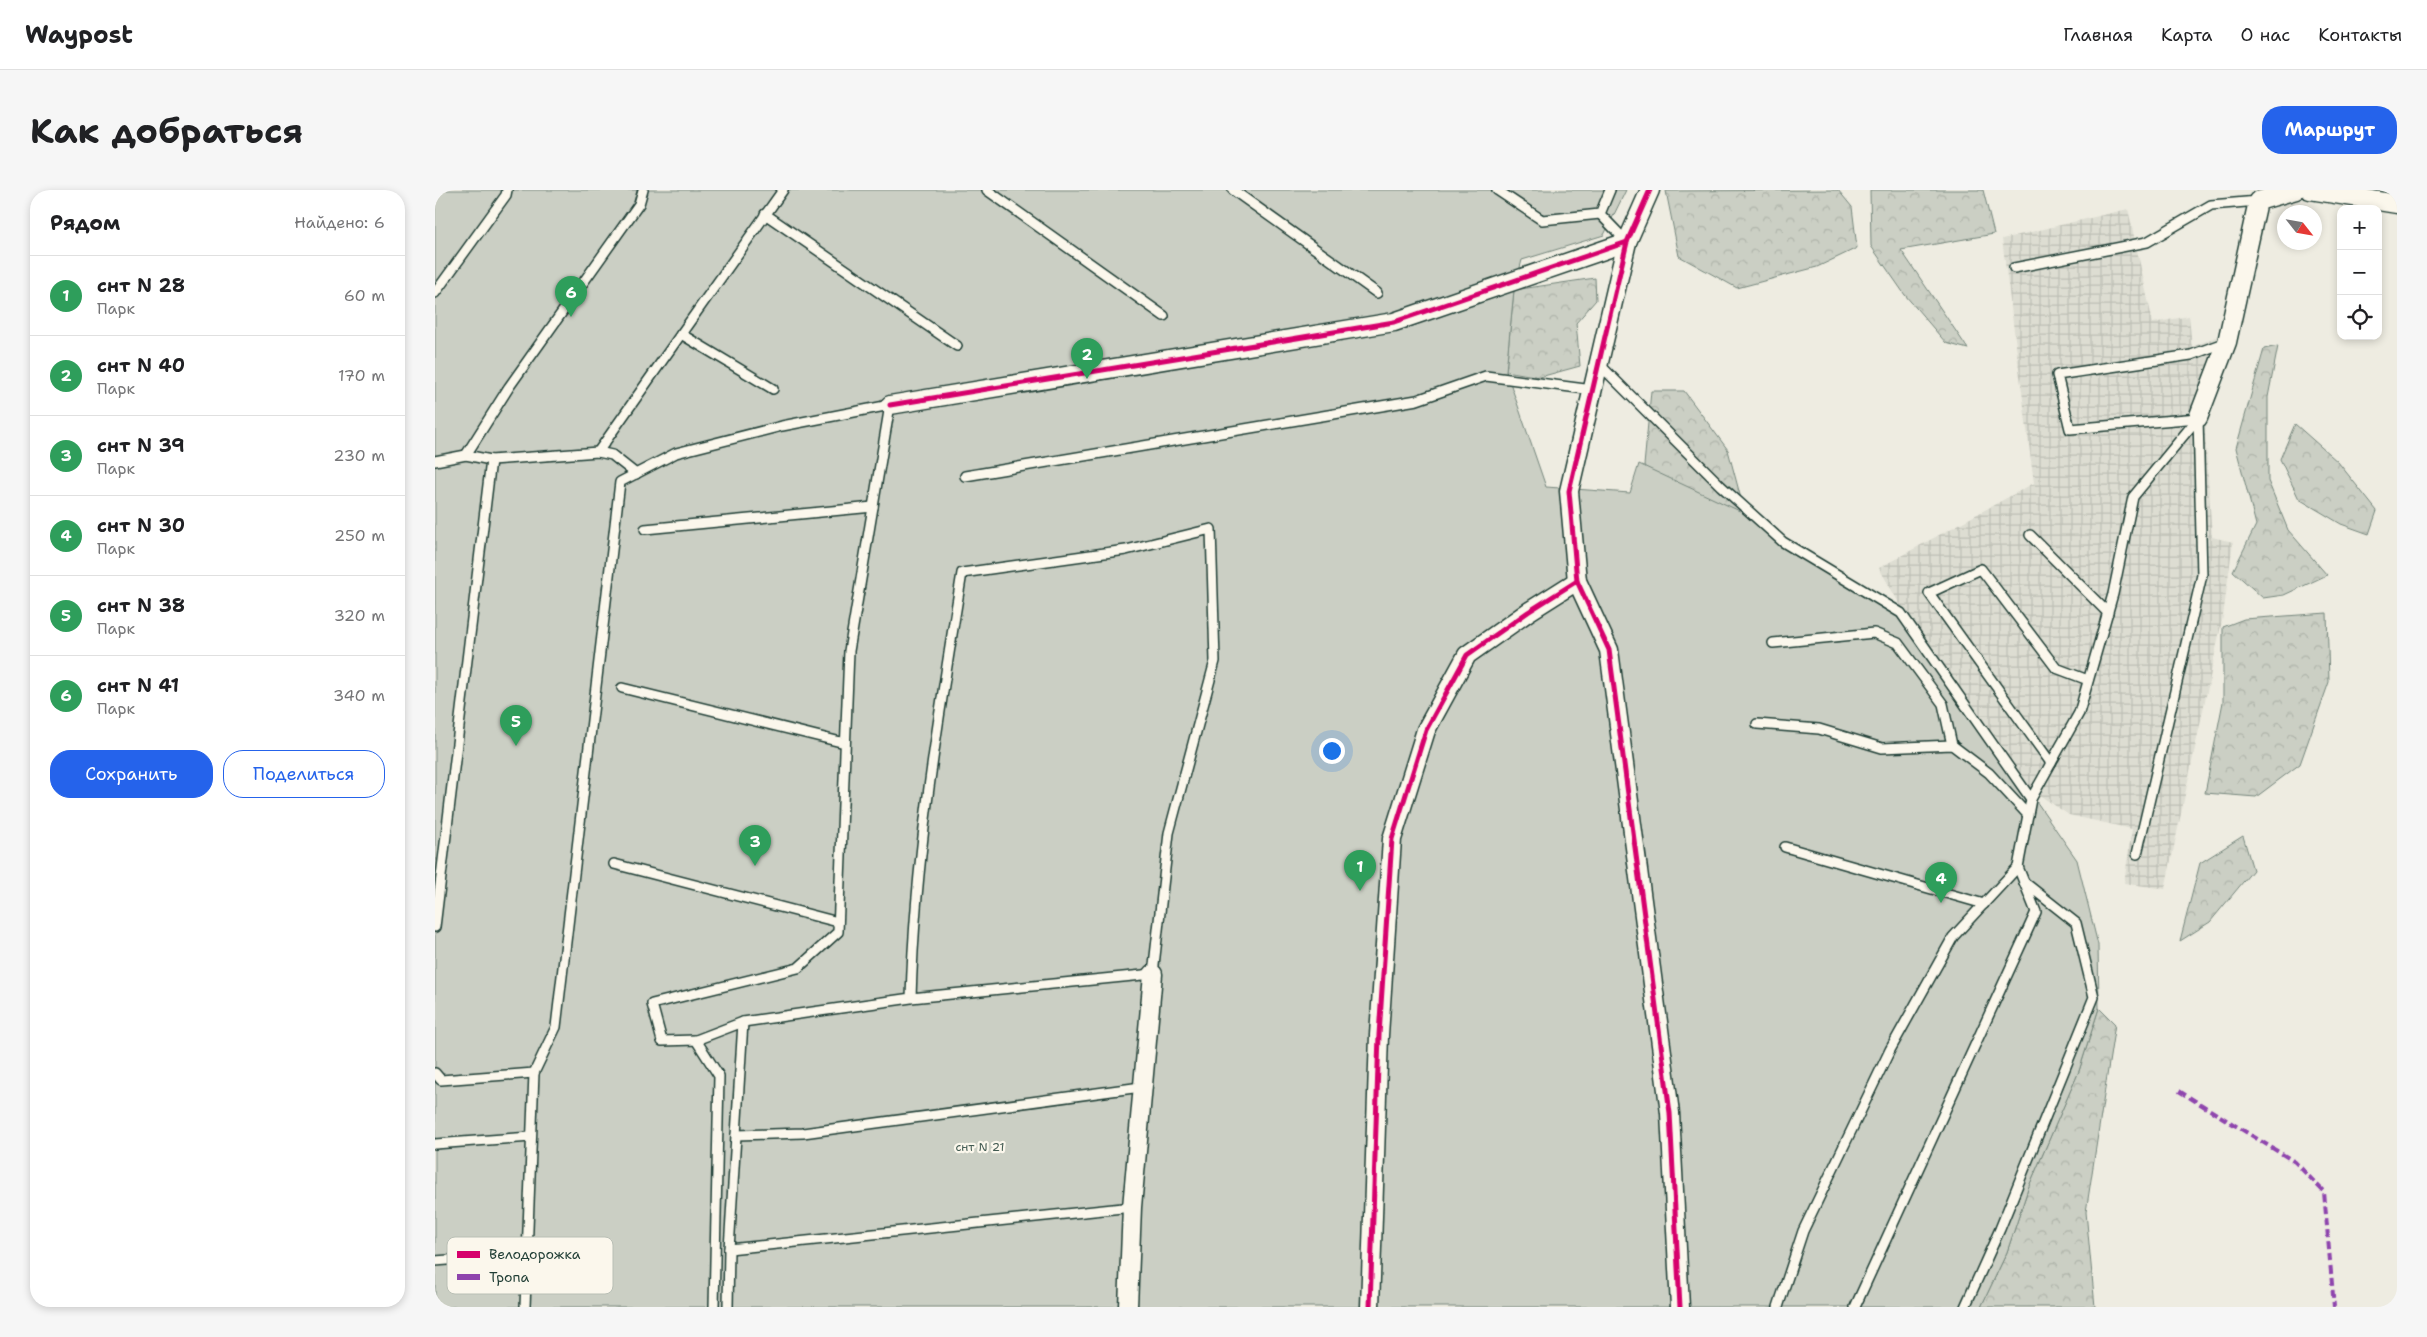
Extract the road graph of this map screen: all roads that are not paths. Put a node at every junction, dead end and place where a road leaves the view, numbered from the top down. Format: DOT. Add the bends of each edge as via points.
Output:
graph roads {
  1 [pos="507,190"];
  2 [pos="643,190"];
  3 [pos="783,190"];
  4 [pos="987,190"];
  5 [pos="1233,190"];
  6 [pos="1497,190"];
  7 [pos="1610,190"];
  8 [pos="1650,190"];
  9 [pos="2296,190"];
  10 [pos="2310,190"];
  11 [pos="2258,201"];
  12 [pos="2397,204"];
  13 [pos="765,214"];
  14 [pos="1601,214"];
  15 [pos="1627,242"];
  16 [pos="2014,268"];
  17 [pos="435,293"];
  18 [pos="1377,293"];
  19 [pos="1164,316"];
  20 [pos="681,334"];
  21 [pos="2227,342"];
  22 [pos="957,346"];
  23 [pos="1599,364"];
  24 [pos="773,389"];
  25 [pos="1593,390"];
  26 [pos="890,405"];
  27 [pos="2198,418"];
  28 [pos="598,452"];
  29 [pos="466,455"];
  30 [pos="491,460"];
  31 [pos="435,461"];
  32 [pos="636,474"];
  33 [pos="965,476"];
  34 [pos="873,507"];
  35 [pos="645,529"];
  36 [pos="2030,535"];
  37 [pos="1577,582"];
  38 [pos="2108,613"];
  39 [pos="1773,643"];
  40 [pos="2088,680"];
  41 [pos="623,688"];
  42 [pos="1757,724"];
  43 [pos="845,742"];
  44 [pos="1952,745"];
  45 [pos="2051,763"];
  46 [pos="2031,799"];
  47 [pos="2028,815"];
  48 [pos="1785,847"];
  49 [pos="2137,854"];
  50 [pos="614,864"];
  51 [pos="2018,867"];
  52 [pos="2024,882"];
  53 [pos="1984,904"];
  54 [pos="838,922"];
  55 [pos="435,927"];
  56 [pos="1153,974"];
  57 [pos="911,998"];
  58 [pos="743,1022"];
  59 [pos="696,1040"];
  60 [pos="435,1073"];
  61 [pos="534,1073"];
  62 [pos="1141,1087"];
  63 [pos="735,1135"];
  64 [pos="531,1137"];
  65 [pos="435,1144"];
  66 [pos="1132,1207"];
  67 [pos="528,1237"];
  68 [pos="729,1249"];
  69 [pos="525,1294"];
  70 [pos="525,1307"];
  71 [pos="715,1307"];
  72 [pos="728,1307"];
  73 [pos="1128,1307"];
  74 [pos="1370,1307"];
  75 [pos="1681,1307"];
  76 [pos="1778,1307"];
  77 [pos="1855,1307"];
  78 [pos="1965,1307"];
  1 -- 17 [label="lane"];
  2 -- 29 [label="lane" via="639,204 509,387"];
  3 -- 13 [label="lane"];
  4 -- 19 [label="lane"];
  5 -- 18 [label="lane"];
  6 -- 14 [label="lane" via="1542,220"];
  7 -- 14 [label="lane"];
  8 -- 15 [label="street"];
  9 -- 11 [label="street"];
  10 -- 12 [label="street"];
  11 -- 16 [label="lane" via="2211,205 2147,242"];
  11 -- 21 [label="street"];
  13 -- 20 [label="lane"];
  13 -- 22 [label="lane"];
  14 -- 15 [label="lane"];
  15 -- 23 [label="street"];
  15 -- 26 [label="street" via="1393,322"];
  20 -- 24 [label="lane"];
  20 -- 28 [label="lane"];
  21 -- 27 [label="street"];
  21 -- 27 [label="lane" via="2191,355 2057,375 2070,429"];
  23 -- 25 [label="street"];
  23 -- 46 [label="lane" via="1714,479 1783,542 1901,613"];
  25 -- 33 [label="lane" via="1486,376 1417,400"];
  25 -- 37 [label="street" via="1569,491"];
  26 -- 32 [label="lane" via="782,426 676,453"];
  26 -- 34 [label="lane"];
  27 -- 38 [label="lane" via="2133,498"];
  27 -- 49 [label="lane" via="2202,575"];
  28 -- 30 [label="lane"];
  28 -- 32 [label="lane" via="612,455"];
  29 -- 30 [label="lane"];
  29 -- 31 [label="lane"];
  30 -- 55 [label="lane"];
  32 -- 61 [label="lane" via="620,482 556,1027"];
  34 -- 35 [label="lane"];
  34 -- 43 [label="lane" via="849,651"];
  36 -- 38 [label="lane"];
  37 -- 74 [label="street" via="1527,612 1467,655 1426,730 1392,838 1379,1035"];
  37 -- 75 [label="street" via="1609,650 1670,1113"];
  38 -- 40 [label="lane"];
  39 -- 44 [label="lane" via="1874,633 1899,643 1943,704"];
  40 -- 45 [label="lane" via="2079,712"];
  40 -- 45 [label="lane" via="2056,668 1981,569 1929,593"];
  41 -- 43 [label="lane"];
  42 -- 44 [label="lane" via="1819,729 1882,748"];
  43 -- 54 [label="lane"];
  44 -- 47 [label="lane" via="1989,773"];
  45 -- 46 [label="lane"];
  46 -- 47 [label="lane"];
  47 -- 51 [label="lane"];
  48 -- 53 [label="lane"];
  50 -- 54 [label="lane"];
  51 -- 52 [label="lane"];
  51 -- 53 [label="lane"];
  52 -- 77 [label="lane" via="2036,912"];
  52 -- 78 [label="lane" via="2076,923 2094,997"];
  53 -- 76 [label="lane" via="1953,937 1890,1050 1803,1232"];
  54 -- 59 [label="lane" via="838,932 798,968 652,1004 662,1041"];
  56 -- 57 [label="lane"];
  56 -- 57 [label="lane" via="1169,833 1215,661 1211,529 1126,550 961,573 932,763 913,920"];
  56 -- 62 [label="street"];
  57 -- 58 [label="lane"];
  58 -- 59 [label="lane"];
  58 -- 63 [label="lane"];
  59 -- 71 [label="lane" via="719,1076"];
  60 -- 61 [label="lane" via="441,1080"];
  61 -- 64 [label="lane"];
  62 -- 63 [label="lane" via="803,1133"];
  62 -- 66 [label="street"];
  63 -- 68 [label="lane"];
  64 -- 65 [label="lane"];
  64 -- 67 [label="lane"];
  66 -- 68 [label="lane"];
  66 -- 73 [label="street"];
  68 -- 72 [label="lane"];
  69 -- 70 [label="lane"];
}
